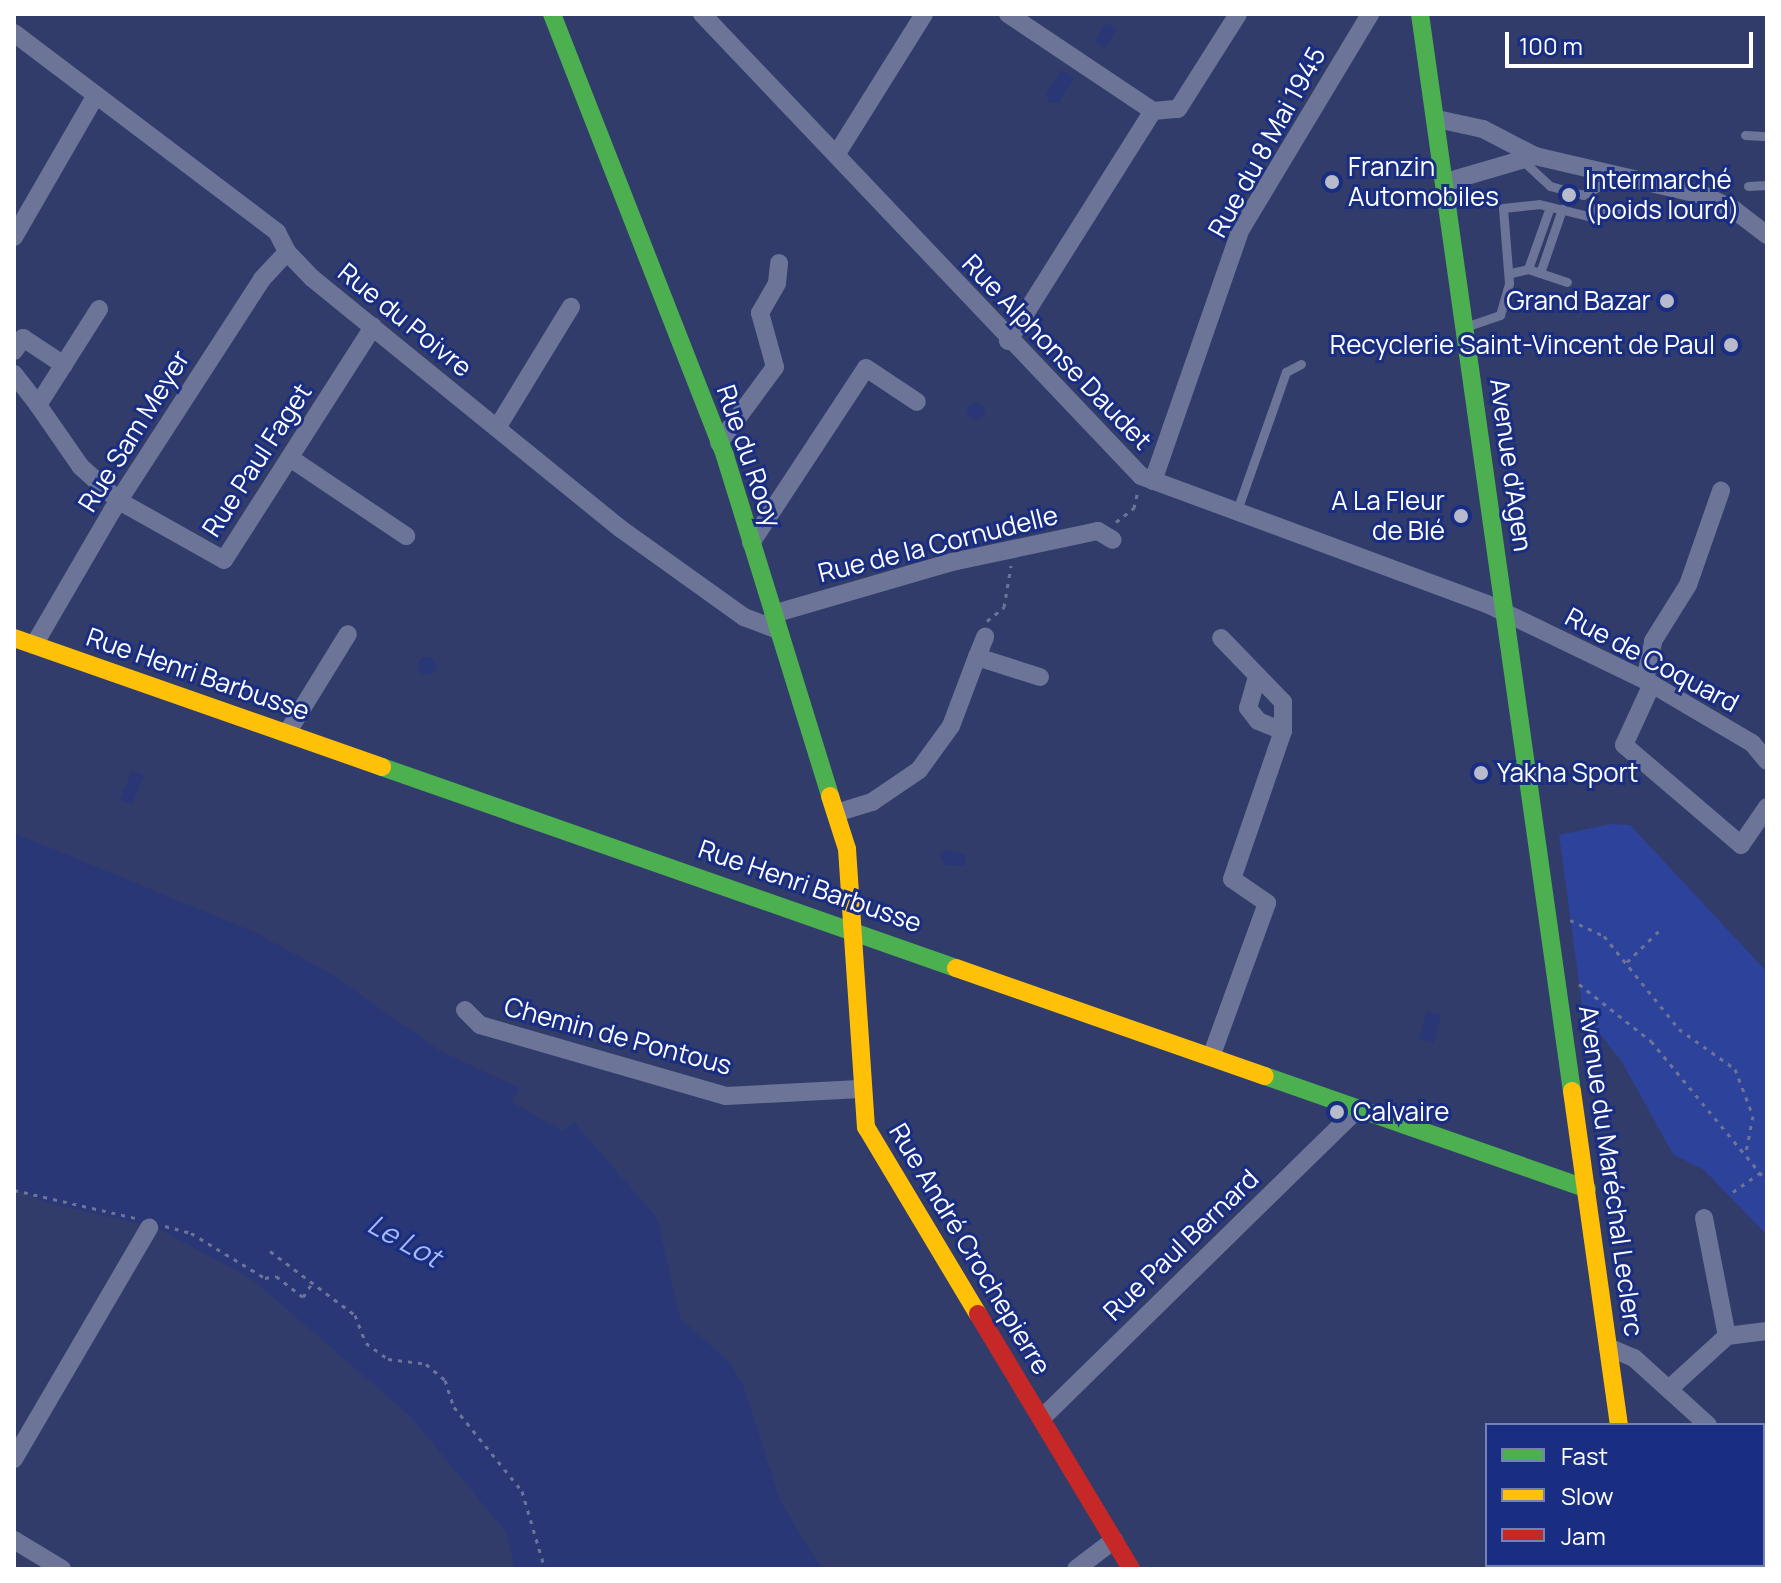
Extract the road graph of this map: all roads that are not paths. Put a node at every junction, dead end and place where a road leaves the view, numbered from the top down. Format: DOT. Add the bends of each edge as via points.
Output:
graph roads {
  1 [pos="552,14"];
  2 [pos="702,14"];
  3 [pos="924,14"];
  4 [pos="1238,14"];
  5 [pos="1370,14"];
  6 [pos="1420,14"];
  7 [pos="1010,15"];
  8 [pos="14,33"];
  9 [pos="96,95"];
  10 [pos="1153,111"];
  11 [pos="1437,119"];
  12 [pos="1745,135"];
  13 [pos="1767,136"];
  14 [pos="836,155"];
  15 [pos="1528,158"];
  16 [pos="1617,176"];
  17 [pos="1446,182"];
  18 [pos="1767,185"];
  19 [pos="1748,186"];
  20 [pos="1550,207"];
  21 [pos="1562,209"];
  22 [pos="1630,213"];
  23 [pos="1767,235"];
  24 [pos="14,237"];
  25 [pos="287,252"];
  26 [pos="779,263"];
  27 [pos="1528,269"];
  28 [pos="1511,273"];
  29 [pos="1540,273"];
  30 [pos="1567,282"];
  31 [pos="571,307"];
  32 [pos="99,309"];
  33 [pos="373,327"];
  34 [pos="1466,327"];
  35 [pos="1008,341"];
  36 [pos="14,351"];
  37 [pos="1301,364"];
  38 [pos="64,365"];
  39 [pos="14,374"];
  40 [pos="917,402"];
  41 [pos="38,405"];
  42 [pos="497,428"];
  43 [pos="719,443"];
  44 [pos="290,458"];
  45 [pos="1147,478"];
  46 [pos="1721,491"];
  47 [pos="119,501"];
  48 [pos="1236,513"];
  49 [pos="1106,535"];
  50 [pos="406,536"];
  51 [pos="751,543"];
  52 [pos="1506,614"];
  53 [pos="776,622"];
  54 [pos="348,634"];
  55 [pos="985,637"];
  56 [pos="14,638"];
  57 [pos="1221,638"];
  58 [pos="34,645"];
  59 [pos="977,657"];
  60 [pos="1040,677"];
  61 [pos="1257,677"];
  62 [pos="1648,682"];
  63 [pos="1283,731"];
  64 [pos="287,733"];
  65 [pos="1767,761"];
  66 [pos="1767,807"];
  67 [pos="836,813"];
  68 [pos="1551,924"];
  69 [pos="852,928"];
  70 [pos="465,1010"];
  71 [pos="1211,1057"];
  72 [pos="860,1089"];
  73 [pos="1357,1110"];
  74 [pos="1587,1189"];
  75 [pos="1704,1218"];
  76 [pos="147,1223"];
  77 [pos="1767,1331"];
  78 [pos="1727,1336"];
  79 [pos="1608,1347"];
  80 [pos="1669,1389"];
  81 [pos="1042,1418"];
  82 [pos="1619,1423"];
  83 [pos="1706,1423"];
  84 [pos="14,1459"];
  85 [pos="14,1540"];
  86 [pos="1114,1540"];
  87 [pos="62,1569"];
  88 [pos="1076,1569"];
  89 [pos="1131,1569"];
  1 -- 43 [label="main road, Rue du Rooy"];
  2 -- 14 [label="street, Rue Alphonse Daudet"];
  3 -- 14 [label="street"];
  4 -- 10 [label="street" via="1178,109"];
  5 -- 45 [label="street, Rue du 8 Mai 1945" via="1241,229"];
  6 -- 11 [label="main road, Avenue d'Agen"];
  7 -- 10 [label="street"];
  8 -- 9 [label="street, Rue du Poivre"];
  9 -- 24 [label="street"];
  9 -- 25 [label="street, Rue du Poivre" via="277,232"];
  10 -- 35 [label="street"];
  11 -- 15 [label="street" via="1483,129"];
  11 -- 17 [label="main road, Avenue d'Agen"];
  12 -- 13 [label="lane"];
  14 -- 35 [label="street, Rue Alphonse Daudet"];
  15 -- 16 [label="street"];
  15 -- 16 [label="lane" via="1550,186 1583,195"];
  15 -- 17 [label="street"];
  16 -- 23 [label="street" via="1703,195 1733,209"];
  17 -- 34 [label="main road, Avenue d'Agen"];
  18 -- 19 [label="lane"];
  20 -- 21 [label="lane"];
  20 -- 27 [label="lane"];
  20 -- 28 [label="lane" via="1503,208"];
  21 -- 22 [label="lane" via="1588,216 1593,208"];
  21 -- 29 [label="lane"];
  25 -- 33 [label="street, Rue du Poivre"];
  25 -- 47 [label="street, Rue Sam Meyer" via="262,279"];
  26 -- 43 [label="street" via="777,283 760,313 775,367"];
  27 -- 28 [label="lane"];
  27 -- 29 [label="lane"];
  28 -- 34 [label="lane" via="1500,315"];
  29 -- 30 [label="lane"];
  31 -- 42 [label="street"];
  32 -- 38 [label="street"];
  33 -- 42 [label="street, Rue du Poivre"];
  33 -- 44 [label="street, Rue Paul Faget"];
  34 -- 52 [label="main road, Avenue d'Agen"];
  35 -- 45 [label="street, Rue Alphonse Daudet"];
  36 -- 38 [label="street" via="23,338"];
  37 -- 48 [label="lane" via="1286,372"];
  38 -- 41 [label="street"];
  39 -- 41 [label="street"];
  40 -- 51 [label="street" via="866,368"];
  41 -- 47 [label="street" via="81,467"];
  42 -- 53 [label="street, Rue du Poivre" via="621,529 731,609"];
  43 -- 51 [label="main road, Rue du Rooy"];
  44 -- 47 [label="street, Rue Paul Faget" via="224,560"];
  44 -- 50 [label="street"];
  45 -- 48 [label="street, Rue Alphonse Daudet"];
  46 -- 62 [label="street" via="1688,585 1653,641"];
  47 -- 58 [label="street, Rue Sam Meyer"];
  48 -- 52 [label="street, Rue Alphonse Daudet"];
  49 -- 53 [label="street, Rue de la Cornudelle" via="1005,550"];
  51 -- 53 [label="main road, Rue du Rooy"];
  52 -- 62 [label="street, Rue de Coquard"];
  52 -- 68 [label="main road, Avenue d'Agen"];
  53 -- 67 [label="main road, Rue du Rooy"];
  54 -- 64 [label="street"];
  55 -- 59 [label="street"];
  56 -- 58 [label="main road, Rue Henri Barbusse"];
  57 -- 61 [label="street"];
  58 -- 64 [label="main road, Rue Henri Barbusse"];
  59 -- 60 [label="street"];
  59 -- 67 [label="street" via="951,726 919,770 872,802"];
  61 -- 63 [label="street" via="1283,702"];
  61 -- 63 [label="street" via="1248,708 1258,721"];
  62 -- 65 [label="street, Rue de Coquard" via="1752,743"];
  62 -- 66 [label="street" via="1624,745 1741,845"];
  63 -- 71 [label="street" via="1232,879 1267,903"];
  64 -- 69 [label="main road, Rue Henri Barbusse"];
  67 -- 69 [label="main road, Rue du Rooy" via="847,849"];
  68 -- 74 [label="main road, Avenue du Maréchal Leclerc"];
  69 -- 71 [label="main road, Rue Henri Barbusse"];
  69 -- 72 [label="main road, Rue André Crochepierre"];
  70 -- 72 [label="street, Chemin de Pontous" via="480,1025 726,1096"];
  71 -- 73 [label="main road, Rue Henri Barbusse"];
  72 -- 81 [label="main road, Rue André Crochepierre" via="866,1127"];
  73 -- 74 [label="main road, Rue Henri Barbusse"];
  73 -- 81 [label="street, Rue Paul Bernard"];
  74 -- 79 [label="main road, Avenue du Maréchal Leclerc"];
  75 -- 78 [label="street"];
  76 -- 84 [label="street"];
  77 -- 78 [label="street"];
  78 -- 80 [label="street"];
  79 -- 80 [label="street" via="1634,1358"];
  79 -- 82 [label="main road, Avenue du Maréchal Leclerc"];
  80 -- 83 [label="street"];
  81 -- 86 [label="main road, Rue André Crochepierre"];
  85 -- 87 [label="street"];
  86 -- 88 [label="street"];
  86 -- 89 [label="main road, Rue André Crochepierre"];
}
